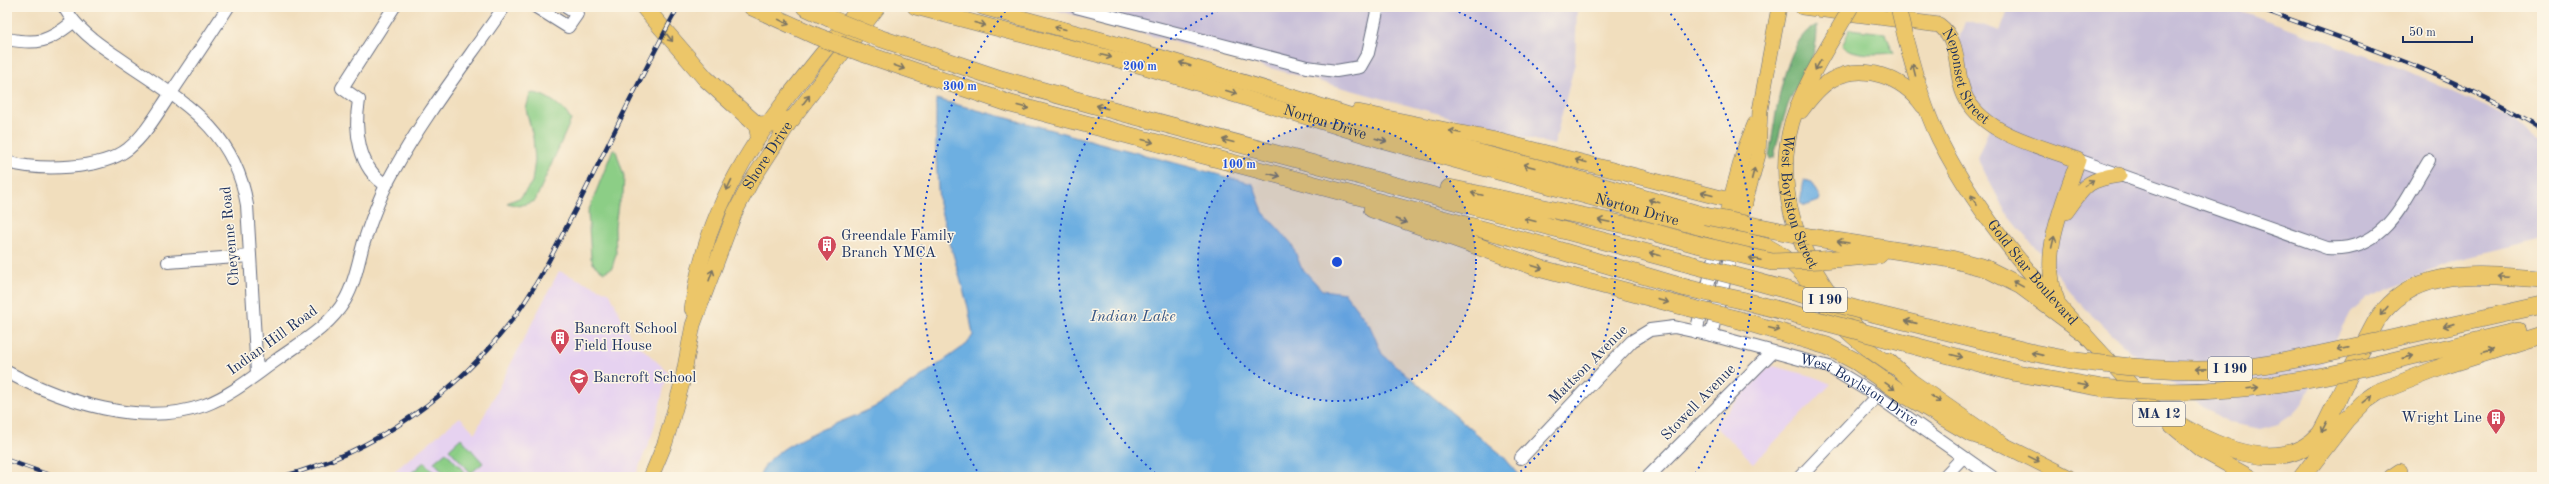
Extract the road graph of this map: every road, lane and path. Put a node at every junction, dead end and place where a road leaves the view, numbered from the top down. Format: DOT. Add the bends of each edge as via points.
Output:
graph roads {
  1 [pos="64,7"];
  2 [pos="228,7"];
  3 [pos="394,7"];
  4 [pos="504,7"];
  5 [pos="536,7"];
  6 [pos="566,7"];
  7 [pos="644,7"];
  8 [pos="752,7"];
  9 [pos="805,7"];
  10 [pos="860,7"];
  11 [pos="878,7"];
  12 [pos="915,7"];
  13 [pos="982,7"];
  14 [pos="1076,7"];
  15 [pos="1378,7"];
  16 [pos="1779,7"];
  17 [pos="1802,7"];
  18 [pos="1851,7"];
  19 [pos="1898,7"];
  20 [pos="73,22"];
  21 [pos="7,39"];
  22 [pos="170,94"];
  23 [pos="1302,101"];
  24 [pos="792,119"];
  25 [pos="1932,121"];
  26 [pos="1792,123"];
  27 [pos="760,128"];
  28 [pos="2078,160"];
  29 [pos="2429,160"];
  30 [pos="7,162"];
  31 [pos="1313,163"];
  32 [pos="2119,174"];
  33 [pos="386,185"];
  34 [pos="1313,185"];
  35 [pos="1738,202"];
  36 [pos="2057,224"];
  37 [pos="1728,237"];
  38 [pos="250,256"];
  39 [pos="1951,259"];
  40 [pos="168,262"];
  41 [pos="2542,279"];
  42 [pos="2542,305"];
  43 [pos="2060,307"];
  44 [pos="693,325"];
  45 [pos="2542,327"];
  46 [pos="1696,332"];
  47 [pos="2083,332"];
  48 [pos="1711,335"];
  49 [pos="2542,335"];
  50 [pos="1772,352"];
  51 [pos="1894,367"];
  52 [pos="7,372"];
  53 [pos="257,374"];
  54 [pos="1878,396"];
  55 [pos="2149,405"];
  56 [pos="2000,443"];
  57 [pos="1964,457"];
  58 [pos="1521,458"];
  59 [pos="651,477"];
  60 [pos="1648,477"];
  61 [pos="1800,477"];
  62 [pos="1944,477"];
  63 [pos="1992,477"];
  64 [pos="2068,477"];
  65 [pos="2250,477"];
  66 [pos="2302,477"];
  67 [pos="2391,477"];
  68 [pos="2398,477"];
  1 -- 20 [label="street, Cheyenne Road"];
  2 -- 22 [label="street"];
  3 -- 33 [label="street" via="342,88 359,100 356,125 359,144 369,167"];
  4 -- 33 [label="street, Indian Hill Road" via="414,137"];
  5 -- 6 [label="street" via="568,27 577,14"];
  7 -- 27 [label="highway, one-way" via="706,79"];
  8 -- 34 [label="highway, I 190, one-way, bridge" via="862,54 1004,102"];
  31 -- 9 [label="highway, I 190, one-way, bridge" via="1001,79 876,37"];
  10 -- 27 [label="main road, Shore Drive"];
  24 -- 11 [label="main road, Shore Drive, one-way"];
  12 -- 37 [label="main road, Norton Drive, one-way" via="1145,67 1384,141"];
  23 -- 13 [label="main road, Norton Drive, one-way" via="1223,75"];
  14 -- 15 [label="street" via="1307,67 1336,71 1360,67 1367,57"];
  16 -- 35 [label="main road" via="1760,110 1758,156"];
  17 -- 28 [label="main road, Neponset Street" via="1939,25 1952,39 1966,99 1981,117 1999,130"];
  18 -- 26 [label="main road, West Boylston Street, one-way, bridge" via="1803,93"];
  25 -- 19 [label="main road, Gold Star Boulevard / MA 12, one-way, bridge" via="1916,78"];
  20 -- 21 [label="street" via="56,36 41,42 26,43"];
  20 -- 22 [label="street, Cheyenne Road" via="92,40"];
  22 -- 30 [label="street" via="139,138 127,150 113,158 51,167 30,167"];
  22 -- 38 [label="street, Cheyenne Road" via="208,124 227,146 234,160 244,188"];
  35 -- 23 [label="main road, Norton Drive, one-way" via="1496,140"];
  39 -- 23 [label="highway, one-way, bridge" via="1810,237 1705,216 1409,135"];
  24 -- 27 [label="highway"];
  44 -- 24 [label="main road, Shore Drive, one-way" via="735,212 751,182"];
  25 -- 26 [label="main road" via="1914,96 1900,85 1882,75 1861,72 1845,74 1830,81 1813,96"];
  43 -- 25 [label="main road, Gold Star Boulevard / MA 12, one-way" via="2014,255 1977,206 1956,171"];
  26 -- 51 [label="main road, West Boylston Street" via="1786,190 1798,237 1822,279 1863,335"];
  27 -- 44 [label="main road, Shore Drive, one-way" via="732,178 709,233 695,285"];
  28 -- 32 [label="street"];
  28 -- 36 [label="main road"];
  29 -- 32 [label="street" via="2388,224 2376,236 2359,246 2344,250 2328,248"];
  39 -- 31 [label="highway, one-way, bridge" via="1869,255 1772,262 1571,214"];
  42 -- 31 [label="highway, I 190, one-way, bridge" via="2272,363 2180,370 2076,361 1863,311"];
  36 -- 32 [label="main road, one-way" via="2082,188 2097,178"];
  33 -- 53 [label="street, Indian Hill Road" via="372,218 351,289 344,302 316,332"];
  34 -- 45 [label="highway, I 190, one-way, bridge" via="1534,243 1686,288 1741,300 2017,373 2102,388 2170,393 2215,392 2289,384"];
  34 -- 56 [label="highway, one-way, bridge" via="1397,220 1542,269 1736,319 1827,346 1970,433"];
  35 -- 37 [label="main road"];
  43 -- 36 [label="main road, one-way" via="2049,269"];
  37 -- 46 [label="street"];
  37 -- 48 [label="street"];
  37 -- 51 [label="main road, Norton Drive" via="1767,246 1791,261 1854,339"];
  38 -- 40 [label="street"];
  38 -- 53 [label="street, Cheyenne Road"];
  47 -- 39 [label="highway, one-way" via="2021,286 1985,268"];
  41 -- 55 [label="highway, one-way" via="2453,276 2426,282 2402,295 2387,307 2377,320 2321,434 2306,450 2285,462 2261,464 2229,454"];
  43 -- 47 [label="main road, Gold Star Boulevard / MA 12"];
  44 -- 59 [label="main road, Shore Drive" via="666,443"];
  46 -- 48 [label="street, West Boylston Drive"];
  46 -- 58 [label="street, Mattson Avenue" via="1674,327 1658,328 1636,337"];
  47 -- 55 [label="main road, Gold Star Boulevard / MA 12"];
  48 -- 50 [label="street, West Boylston Drive"];
  66 -- 49 [label="highway, one-way" via="2355,410 2387,387 2463,359"];
  50 -- 54 [label="street, West Boylston Drive" via="1829,367"];
  50 -- 60 [label="street, Stowell Avenue"];
  51 -- 56 [label="main road, West Boylston Street, one-way"];
  52 -- 53 [label="street, Indian Hill Road" via="75,400 121,411 154,413 185,410 206,404"];
  54 -- 57 [label="street, West Boylston Drive"];
  54 -- 61 [label="street"];
  55 -- 65 [label="main road, Gold Star Boulevard / MA 12" via="2201,450"];
  56 -- 64 [label="main road, West Boylston Street, one-way"];
  57 -- 62 [label="street"];
  57 -- 63 [label="street, West Boylston Drive"];
  67 -- 68 [label="main road" via="2400,471"];
}
